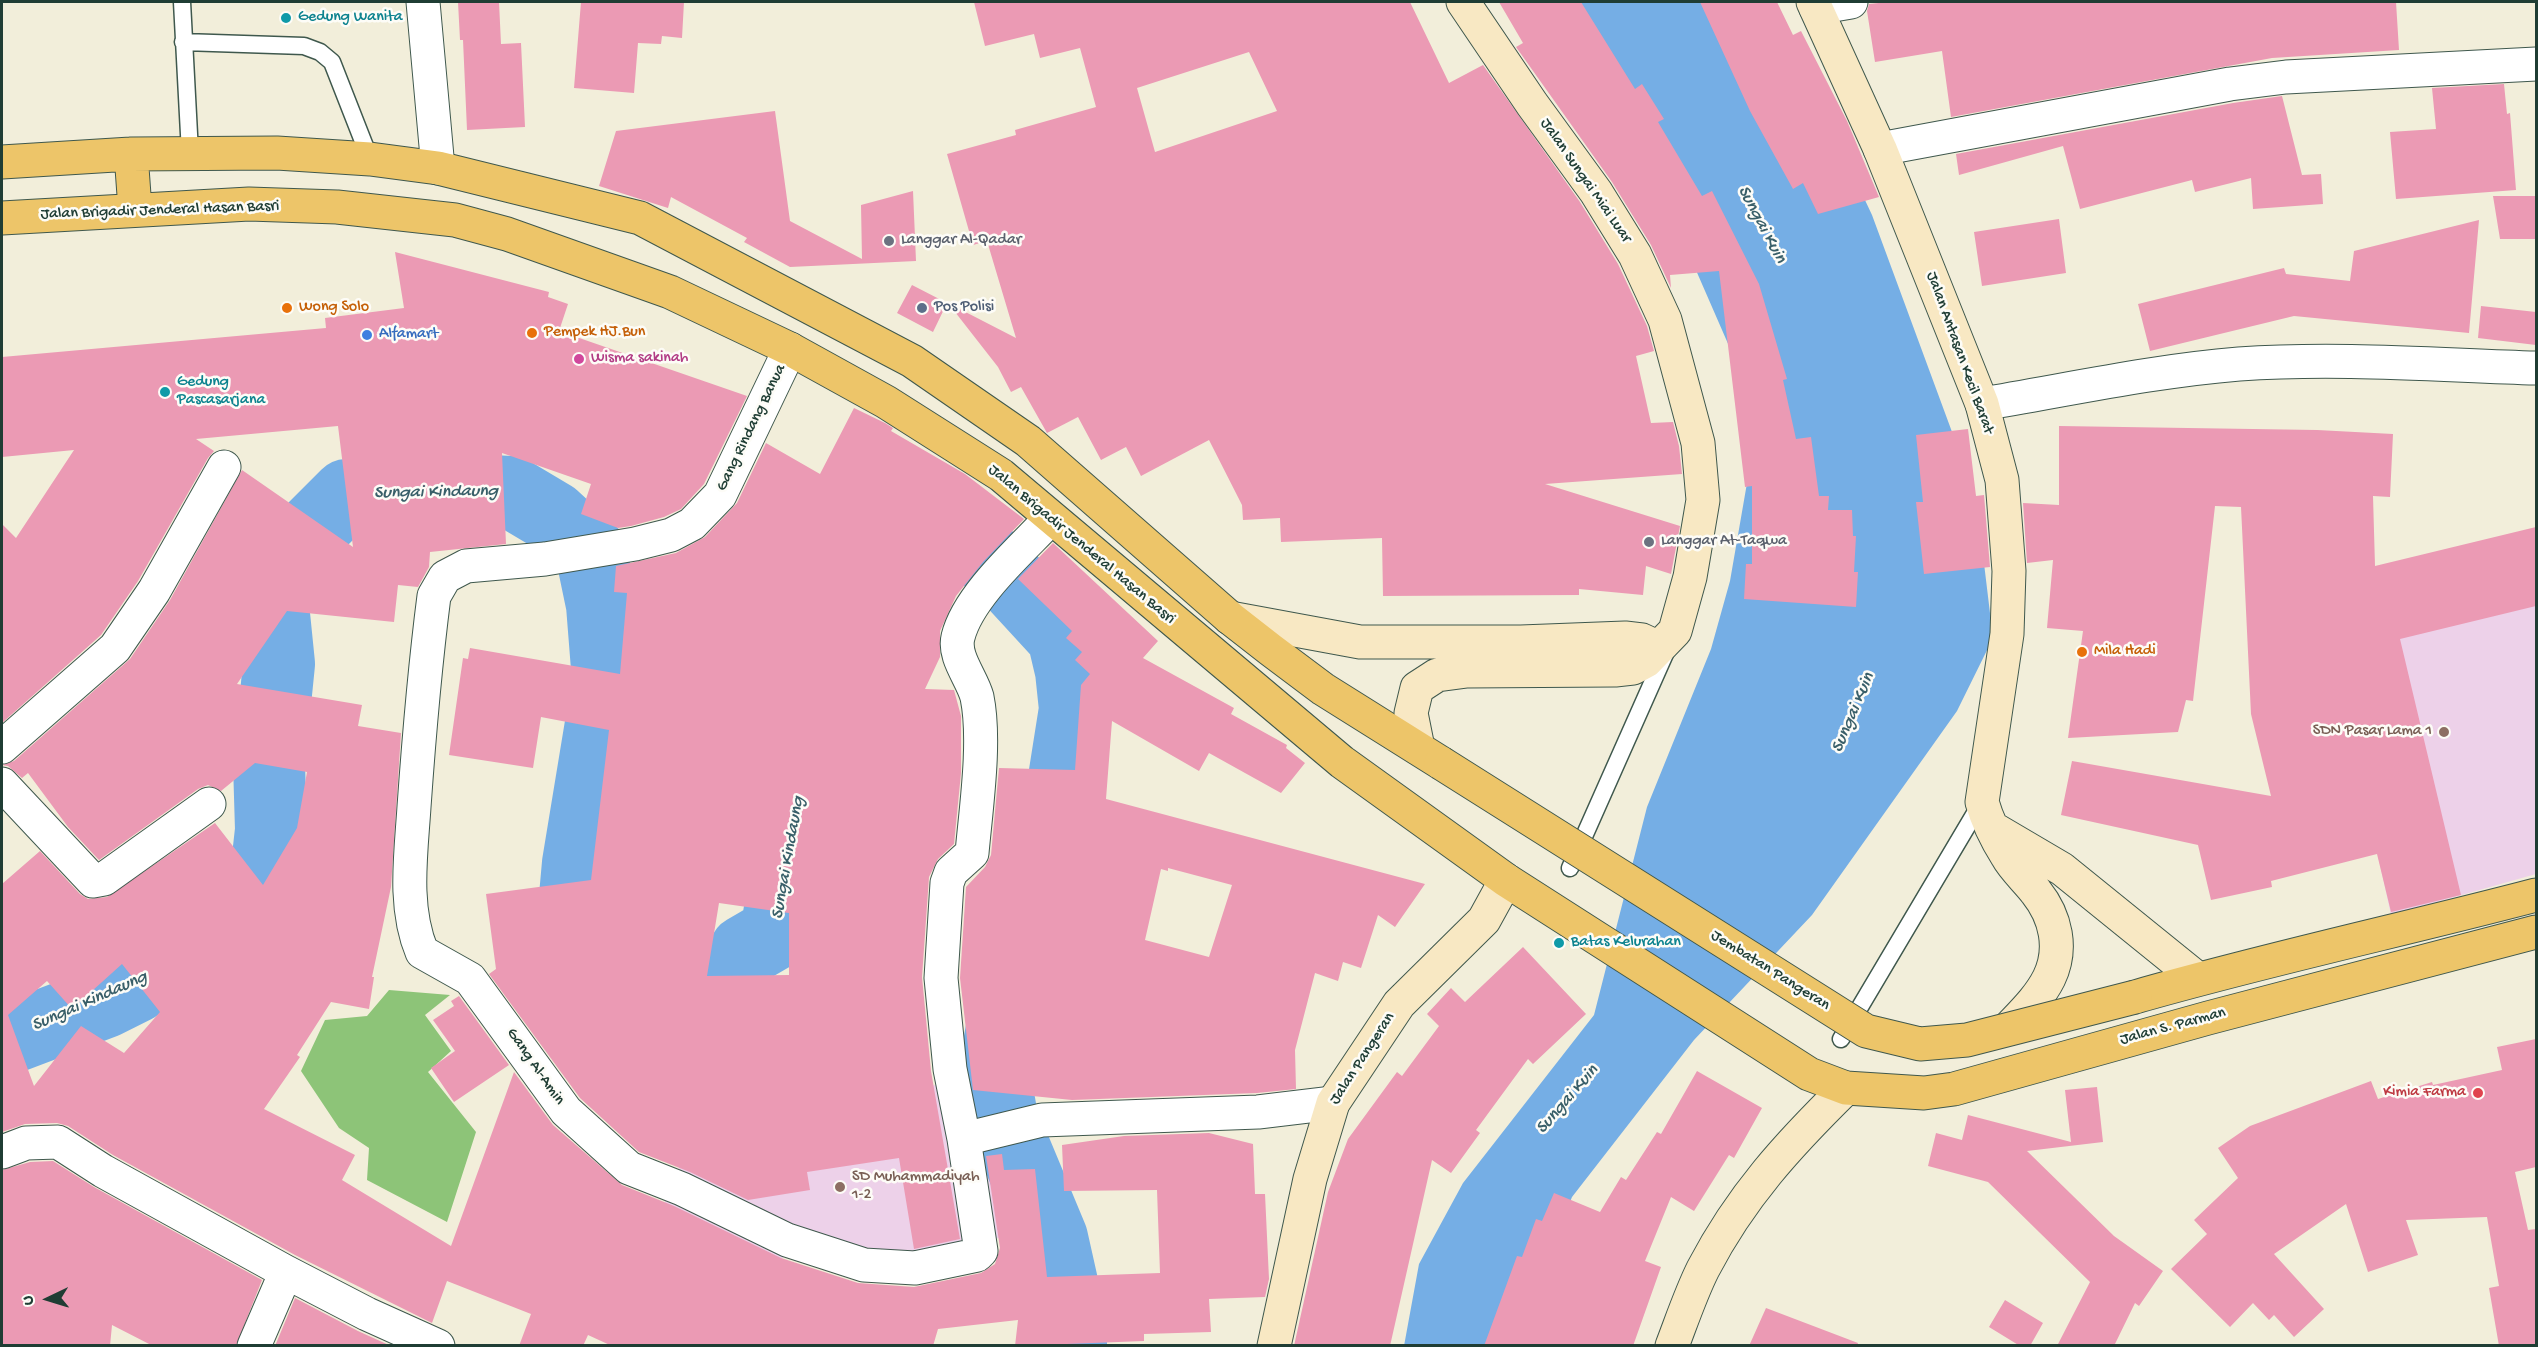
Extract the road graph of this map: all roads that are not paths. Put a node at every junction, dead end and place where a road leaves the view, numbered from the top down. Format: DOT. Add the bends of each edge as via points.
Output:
graph roads {
  1 [pos="182,2"];
  2 [pos="423,2"];
  3 [pos="1463,2"];
  4 [pos="1851,2"];
  5 [pos="1814,5"];
  6 [pos="183,42"];
  7 [pos="2536,64"];
  8 [pos="1880,149"];
  9 [pos="190,153"];
  10 [pos="132,154"];
  11 [pos="370,159"];
  12 [pos="2,162"];
  13 [pos="438,168"];
  14 [pos="135,209"];
  15 [pos="2,218"];
  16 [pos="790,349"];
  17 [pos="2536,368"];
  18 [pos="1982,404"];
  19 [pos="224,467"];
  20 [pos="1050,519"];
  21 [pos="545,560"];
  22 [pos="1230,618"];
  23 [pos="1666,639"];
  24 [pos="2,747"];
  25 [pos="1430,755"];
  26 [pos="6,799"];
  27 [pos="209,804"];
  28 [pos="1988,815"];
  29 [pos="1570,868"];
  30 [pos="1506,880"];
  31 [pos="2536,895"];
  32 [pos="2536,932"];
  33 [pos="2198,979"];
  34 [pos="2008,1029"];
  35 [pos="1841,1039"];
  36 [pos="1809,1074"];
  37 [pos="1846,1088"];
  38 [pos="1333,1103"];
  39 [pos="975,1136"];
  40 [pos="2,1152"];
  41 [pos="286,1272"];
  42 [pos="254,1346"];
  43 [pos="438,1346"];
  44 [pos="1274,1346"];
  45 [pos="1672,1346"];
  1 -- 6 [label="lane"];
  2 -- 13 [label="street"];
  3 -- 23 [label="street, Jalan Sungai Miai Luar" via="1596,192 1635,255 1665,320 1698,443 1703,500 1690,577"];
  4 -- 5 [label="street"];
  5 -- 8 [label="street, Jalan Antasan Kecil Barat"];
  6 -- 9 [label="lane"];
  6 -- 11 [label="lane" via="304,46 320,51 332,62"];
  7 -- 8 [label="street" via="2286,77"];
  8 -- 18 [label="street, Jalan Antasan Kecil Barat"];
  9 -- 10 [label="highway"];
  9 -- 11 [label="highway"];
  10 -- 12 [label="highway"];
  10 -- 14 [label="highway"];
  11 -- 13 [label="highway"];
  13 -- 22 [label="highway" via="640,218 912,361 1028,441"];
  14 -- 15 [label="highway, Jalan Brigadir Jenderal Hasan Basri"];
  14 -- 16 [label="highway, Jalan Brigadir Jenderal Hasan Basri" via="260,204 337,207 455,220 507,234 670,291"];
  16 -- 20 [label="highway, Jalan Brigadir Jenderal Hasan Basri" via="886,402 1001,476"];
  16 -- 21 [label="street, Gang Rindang Banua" via="714,505 692,524 671,535 635,544"];
  17 -- 18 [label="street" via="2341,362 2241,364 2180,370"];
  18 -- 28 [label="street, Jalan Antasan Kecil Barat" via="2002,480 2009,571 2007,634"];
  19 -- 24 [label="street" via="154,591 116,648"];
  20 -- 30 [label="highway, Jalan Brigadir Jenderal Hasan Basri" via="1342,762"];
  20 -- 39 [label="street" via="973,605 958,637 957,650 977,699 980,764 972,853 951,872 947,883 941,978 950,1070"];
  21 -- 39 [label="street, Gang Al-Amin" via="466,566 445,577 434,596 421,707 410,912 422,952 470,980 566,1111 629,1168 787,1240 864,1264 915,1268 977,1255 981,1251"];
  22 -- 23 [label="street" via="1360,642"];
  22 -- 25 [label="highway" via="1323,689"];
  23 -- 25 [label="street" via="1646,661 1633,668 1437,675 1417,688 1411,713"];
  23 -- 29 [label="lane"];
  25 -- 34 [label="highway, Jembatan Pangeran, bridge" via="1866,1032 1920,1044 1966,1040"];
  26 -- 27 [label="street" via="93,881 104,879"];
  28 -- 33 [label="street"];
  28 -- 34 [label="street" via="2007,857 2038,894 2056,929 2057,959 2048,980"];
  28 -- 35 [label="lane"];
  30 -- 36 [label="highway, Jalan Brigadir Jenderal Hasan Basri"];
  30 -- 38 [label="street, Jalan Pangeran" via="1484,920 1399,1004"];
  31 -- 33 [label="highway"];
  32 -- 37 [label="highway, Jalan S. Parman" via="2187,1023 1954,1089 1924,1094"];
  33 -- 34 [label="highway, Jembatan Pangeran, bridge"];
  36 -- 37 [label="highway, Jalan S. Parman"];
  37 -- 45 [label="street" via="1791,1142 1728,1225 1702,1271"];
  38 -- 39 [label="street" via="1258,1112 1042,1120"];
  38 -- 44 [label="street, Jalan Pangeran" via="1310,1179"];
  40 -- 41 [label="street" via="27,1143 58,1143"];
  41 -- 42 [label="street"];
  41 -- 43 [label="street"];
}
